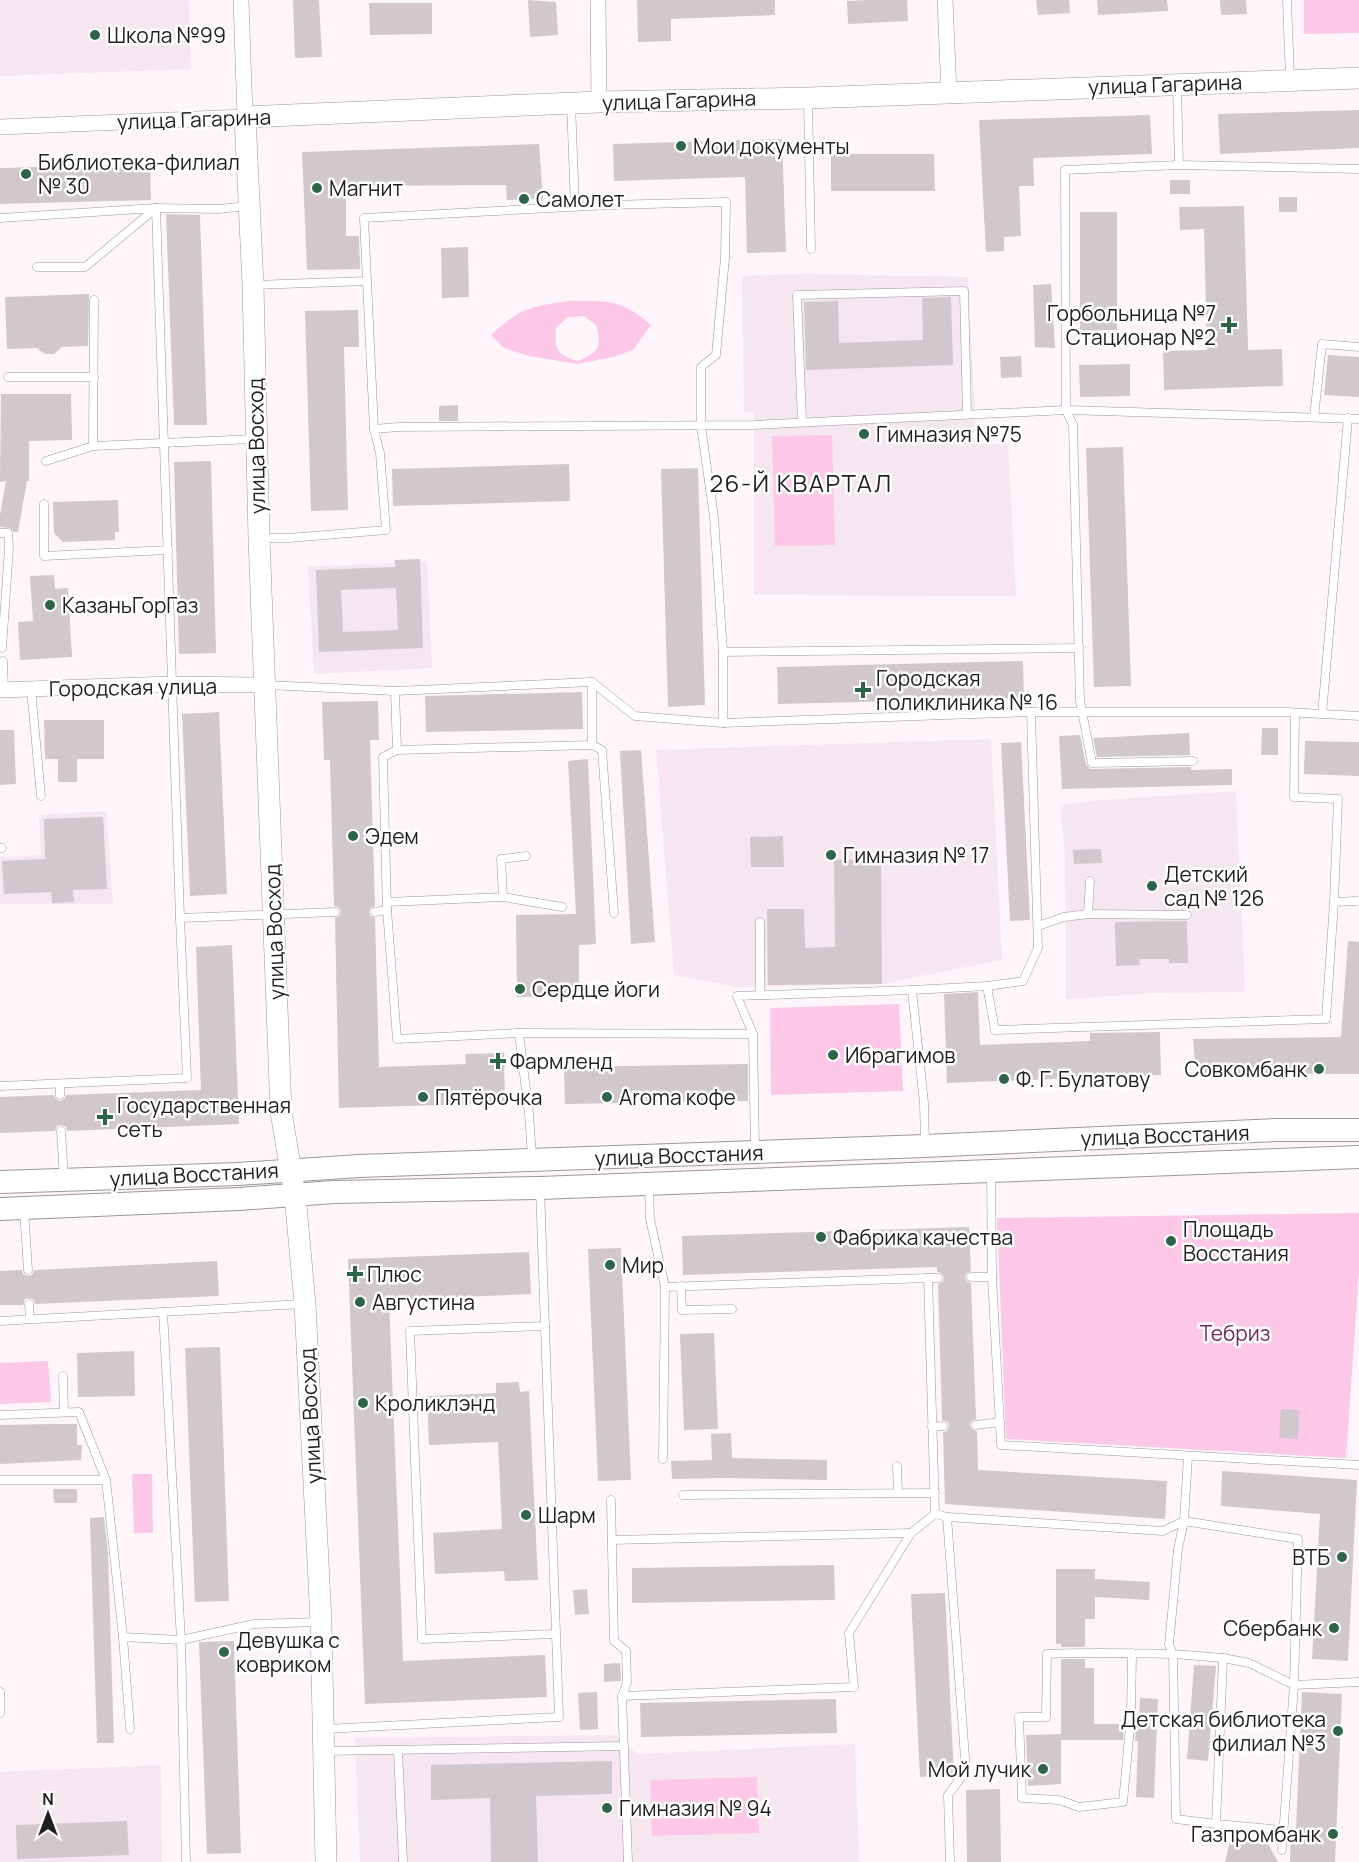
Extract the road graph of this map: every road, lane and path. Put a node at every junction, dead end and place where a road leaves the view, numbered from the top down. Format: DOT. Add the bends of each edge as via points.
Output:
graph roads {
  1 [pos="241,0"];
  2 [pos="598,0"];
  3 [pos="945,0"];
  4 [pos="1287,0"];
  5 [pos="1359,78"];
  6 [pos="1290,80"];
  7 [pos="1177,84"];
  8 [pos="949,93"];
  9 [pos="808,98"];
  10 [pos="599,102"];
  11 [pos="571,104"];
  12 [pos="245,117"];
  13 [pos="0,127"];
  14 [pos="1179,165"];
  15 [pos="1359,169"];
  16 [pos="249,206"];
  17 [pos="575,207"];
  18 [pos="156,208"];
  19 [pos="0,218"];
  20 [pos="811,249"];
  21 [pos="37,267"];
  22 [pos="367,281"];
  23 [pos="253,285"];
  24 [pos="94,300"];
  25 [pos="1359,347"];
  26 [pos="8,377"];
  27 [pos="94,377"];
  28 [pos="1066,410"];
  29 [pos="967,414"];
  30 [pos="1314,417"];
  31 [pos="1348,418"];
  32 [pos="1359,419"];
  33 [pos="802,422"];
  34 [pos="700,426"];
  35 [pos="374,429"];
  36 [pos="256,439"];
  37 [pos="165,443"];
  38 [pos="93,446"];
  39 [pos="46,461"];
  40 [pos="44,504"];
  41 [pos="0,533"];
  42 [pos="259,538"];
  43 [pos="168,549"];
  44 [pos="2,648"];
  45 [pos="1079,648"];
  46 [pos="723,652"];
  47 [pos="3,661"];
  48 [pos="592,682"];
  49 [pos="171,684"];
  50 [pos="265,685"];
  51 [pos="31,689"];
  52 [pos="2,690"];
  53 [pos="395,691"];
  54 [pos="1031,712"];
  55 [pos="1082,712"];
  56 [pos="1295,713"];
  57 [pos="1322,714"];
  58 [pos="1359,716"];
  59 [pos="723,723"];
  60 [pos="592,745"];
  61 [pos="398,750"];
  62 [pos="1193,761"];
  63 [pos="41,796"];
  64 [pos="526,856"];
  65 [pos="1090,881"];
  66 [pos="503,897"];
  67 [pos="1357,901"];
  68 [pos="1334,902"];
  69 [pos="387,906"];
  70 [pos="562,907"];
  71 [pos="335,912"];
  72 [pos="375,912"];
  73 [pos="614,913"];
  74 [pos="274,915"];
  75 [pos="1088,915"];
  76 [pos="1187,915"];
  77 [pos="180,918"];
  78 [pos="760,922"];
  79 [pos="1038,926"];
  80 [pos="987,986"];
  81 [pos="912,990"];
  82 [pos="760,995"];
  83 [pos="519,1033"];
  84 [pos="753,1034"];
  85 [pos="60,1084"];
  86 [pos="0,1086"];
  87 [pos="60,1095"];
  88 [pos="1359,1130"];
  89 [pos="61,1131"];
  90 [pos="925,1146"];
  91 [pos="755,1152"];
  92 [pos="1359,1157"];
  93 [pos="532,1161"];
  94 [pos="990,1169"];
  95 [pos="290,1170"];
  96 [pos="64,1180"];
  97 [pos="0,1182"];
  98 [pos="649,1184"];
  99 [pos="540,1188"];
  100 [pos="295,1195"];
  101 [pos="0,1209"];
  102 [pos="24,1209"];
  103 [pos="28,1270"];
  104 [pos="971,1277"];
  105 [pos="993,1277"];
  106 [pos="928,1278"];
  107 [pos="938,1278"];
  108 [pos="681,1286"];
  109 [pos="665,1287"];
  110 [pos="29,1304"];
  111 [pos="305,1304"];
  112 [pos="732,1310"];
  113 [pos="163,1311"];
  114 [pos="30,1319"];
  115 [pos="0,1321"];
  116 [pos="545,1326"];
  117 [pos="63,1376"];
  118 [pos="64,1412"];
  119 [pos="0,1415"];
  120 [pos="1000,1422"];
  121 [pos="976,1425"];
  122 [pos="943,1426"];
  123 [pos="932,1427"];
  124 [pos="1188,1456"];
  125 [pos="663,1459"];
  126 [pos="1359,1465"];
  127 [pos="897,1466"];
  128 [pos="0,1480"];
  129 [pos="106,1480"];
  130 [pos="898,1493"];
  131 [pos="935,1493"];
  132 [pos="683,1495"];
  133 [pos="612,1500"];
  134 [pos="935,1514"];
  135 [pos="947,1517"];
  136 [pos="1184,1521"];
  137 [pos="911,1533"];
  138 [pos="612,1540"];
  139 [pos="321,1622"];
  140 [pos="555,1634"];
  141 [pos="123,1637"];
  142 [pos="181,1640"];
  143 [pos="1132,1653"];
  144 [pos="1173,1654"];
  145 [pos="1223,1658"];
  146 [pos="1359,1682"];
  147 [pos="1294,1685"];
  148 [pos="0,1692"];
  149 [pos="622,1696"];
  150 [pos="0,1713"];
  151 [pos="130,1729"];
  152 [pos="322,1729"];
  153 [pos="623,1746"];
  154 [pos="398,1750"];
  155 [pos="322,1751"];
  156 [pos="1216,1824"];
  157 [pos="1282,1830"];
  158 [pos="1282,1850"];
  159 [pos="186,1862"];
  160 [pos="326,1862"];
  161 [pos="403,1862"];
  162 [pos="628,1862"];
  163 [pos="950,1862"];
  1 -- 12 [label="street, улица Восход"];
  2 -- 10 [label="street"];
  3 -- 8 [label="street"];
  4 -- 6 [label="lane"];
  5 -- 6 [label="street, улица Гагарина"];
  6 -- 7 [label="street, улица Гагарина"];
  7 -- 8 [label="street, улица Гагарина"];
  7 -- 14 [label="lane"];
  8 -- 9 [label="street, улица Гагарина"];
  9 -- 10 [label="street, улица Гагарина"];
  9 -- 20 [label="lane"];
  10 -- 11 [label="street, улица Гагарина"];
  11 -- 12 [label="street, улица Гагарина"];
  11 -- 17 [label="lane"];
  12 -- 13 [label="street, улица Гагарина"];
  12 -- 16 [label="street, улица Восход"];
  14 -- 15 [label="lane"];
  14 -- 28 [label="lane" via="1065,170"];
  16 -- 18 [label="lane"];
  16 -- 23 [label="street, улица Восход"];
  17 -- 22 [label="lane" via="364,218"];
  17 -- 34 [label="lane" via="726,202 716,355 701,367"];
  18 -- 19 [label="lane"];
  18 -- 21 [label="lane" via="86,267"];
  18 -- 37 [label="lane"];
  22 -- 23 [label="lane"];
  22 -- 35 [label="lane"];
  23 -- 36 [label="street, улица Восход"];
  24 -- 27 [label="lane"];
  25 -- 30 [label="lane" via="1322,344"];
  26 -- 27 [label="lane"];
  27 -- 38 [label="lane"];
  28 -- 29 [label="lane"];
  28 -- 30 [label="lane"];
  28 -- 45 [label="lane" via="1073,425"];
  29 -- 33 [label="lane"];
  29 -- 33 [label="lane" via="964,291 797,295"];
  30 -- 31 [label="lane"];
  31 -- 32 [label="lane"];
  31 -- 57 [label="lane"];
  33 -- 34 [label="lane"];
  34 -- 35 [label="lane"];
  34 -- 46 [label="lane" via="714,517"];
  35 -- 42 [label="lane" via="380,453 386,530"];
  36 -- 37 [label="lane"];
  36 -- 42 [label="street, улица Восход"];
  37 -- 38 [label="lane"];
  37 -- 43 [label="lane"];
  38 -- 39 [label="lane"];
  40 -- 43 [label="lane" via="44,556"];
  41 -- 44 [label="lane" via="8,533 9,548"];
  42 -- 50 [label="street, улица Восход"];
  43 -- 49 [label="lane"];
  45 -- 46 [label="lane"];
  45 -- 55 [label="lane"];
  46 -- 59 [label="lane"];
  47 -- 52 [label="lane"];
  48 -- 53 [label="lane"];
  48 -- 59 [label="lane" via="635,716"];
  48 -- 60 [label="lane"];
  49 -- 50 [label="street, Городская улица"];
  49 -- 51 [label="street, Городская улица"];
  49 -- 77 [label="lane"];
  50 -- 53 [label="lane"];
  50 -- 74 [label="street, улица Восход"];
  51 -- 52 [label="street, Городская улица"];
  51 -- 63 [label="lane"];
  53 -- 61 [label="lane"];
  54 -- 55 [label="lane"];
  54 -- 59 [label="lane"];
  54 -- 79 [label="lane"];
  55 -- 56 [label="lane"];
  55 -- 62 [label="lane" via="1092,763"];
  56 -- 57 [label="lane"];
  56 -- 68 [label="lane" via="1294,797 1338,799"];
  57 -- 58 [label="lane"];
  60 -- 61 [label="lane"];
  60 -- 73 [label="lane" via="602,750"];
  61 -- 69 [label="lane" via="383,758"];
  64 -- 66 [label="lane" via="501,859"];
  65 -- 75 [label="lane"];
  66 -- 69 [label="lane"];
  66 -- 70 [label="lane"];
  67 -- 68 [label="lane"];
  68 -- 80 [label="lane" via="1326,1019 995,1030"];
  69 -- 72 [label="lane"];
  69 -- 83 [label="lane" via="397,1039"];
  71 -- 74 [label="lane"];
  74 -- 77 [label="lane"];
  74 -- 95 [label="street, улица Восход" via="281,1112"];
  75 -- 76 [label="lane"];
  75 -- 79 [label="lane"];
  77 -- 85 [label="lane" via="188,1078"];
  78 -- 82 [label="lane"];
  79 -- 80 [label="lane" via="1038,948 1023,981"];
  80 -- 81 [label="lane"];
  81 -- 82 [label="lane"];
  81 -- 90 [label="lane"];
  82 -- 84 [label="lane" via="737,996"];
  83 -- 84 [label="lane"];
  83 -- 93 [label="lane"];
  84 -- 91 [label="lane"];
  85 -- 86 [label="lane"];
  85 -- 87 [label="lane"];
  88 -- 90 [label="main road, улица Восстания"];
  89 -- 96 [label="lane"];
  90 -- 91 [label="main road, улица Восстания"];
  91 -- 93 [label="main road, улица Восстания"];
  92 -- 94 [label="main road, улица Восстания"];
  93 -- 95 [label="main road, улица Восстания"];
  94 -- 98 [label="main road, улица Восстания"];
  94 -- 105 [label="lane"];
  95 -- 96 [label="main road, улица Восстания"];
  95 -- 100 [label="street, улица Восход"];
  96 -- 97 [label="main road, улица Восстания"];
  98 -- 99 [label="main road, улица Восстания"];
  98 -- 109 [label="lane" via="650,1219"];
  99 -- 100 [label="main road, улица Восстания"];
  99 -- 116 [label="lane"];
  100 -- 102 [label="main road, улица Восстания"];
  100 -- 111 [label="street, улица Восход"];
  101 -- 102 [label="main road, улица Восстания"];
  102 -- 103 [label="lane"];
  104 -- 105 [label="lane"];
  105 -- 120 [label="lane"];
  106 -- 107 [label="lane"];
  106 -- 108 [label="lane"];
  106 -- 123 [label="lane"];
  108 -- 109 [label="lane"];
  108 -- 112 [label="lane" via="682,1310"];
  109 -- 125 [label="lane"];
  110 -- 114 [label="lane"];
  111 -- 113 [label="lane"];
  111 -- 139 [label="street, улица Восход"];
  113 -- 114 [label="lane"];
  113 -- 142 [label="lane"];
  114 -- 115 [label="lane"];
  116 -- 140 [label="lane"];
  116 -- 140 [label="lane" via="410,1331 422,1639"];
  117 -- 118 [label="lane"];
  118 -- 119 [label="lane"];
  118 -- 129 [label="lane" via="79,1412"];
  120 -- 121 [label="lane"];
  120 -- 124 [label="lane" via="1001,1445"];
  122 -- 123 [label="lane"];
  123 -- 131 [label="lane"];
  124 -- 126 [label="lane"];
  124 -- 136 [label="lane"];
  127 -- 130 [label="lane"];
  128 -- 129 [label="lane"];
  129 -- 141 [label="lane"];
  130 -- 131 [label="lane"];
  130 -- 132 [label="lane"];
  131 -- 134 [label="lane"];
  133 -- 138 [label="lane"];
  134 -- 135 [label="lane"];
  134 -- 137 [label="lane"];
  135 -- 136 [label="lane" via="1163,1531"];
  135 -- 163 [label="lane" via="966,1771 948,1795"];
  136 -- 144 [label="lane" via="1169,1645"];
  136 -- 147 [label="lane" via="1298,1539"];
  137 -- 138 [label="lane"];
  137 -- 149 [label="lane" via="849,1633 854,1687"];
  138 -- 149 [label="lane" via="614,1641 626,1651 627,1683"];
  139 -- 142 [label="lane" via="254,1624"];
  139 -- 152 [label="street, улица Восход"];
  140 -- 152 [label="lane" via="559,1717"];
  141 -- 142 [label="lane"];
  141 -- 151 [label="lane"];
  142 -- 159 [label="lane"];
  143 -- 143 [label="lane" via="1047,1654 1046,1717 1019,1717 1022,1798 1059,1800 1079,1807 1123,1802"];
  143 -- 144 [label="lane"];
  144 -- 145 [label="lane"];
  144 -- 156 [label="lane" via="1176,1819"];
  145 -- 147 [label="lane" via="1249,1663"];
  145 -- 156 [label="lane"];
  146 -- 147 [label="lane"];
  147 -- 157 [label="lane"];
  148 -- 150 [label="lane"];
  149 -- 153 [label="lane"];
  152 -- 155 [label="street, улица Восход"];
  153 -- 154 [label="lane"];
  153 -- 162 [label="lane"];
  154 -- 155 [label="lane"];
  154 -- 161 [label="lane"];
  155 -- 160 [label="street, улица Восход"];
  156 -- 157 [label="lane"];
  157 -- 158 [label="lane"];
}
